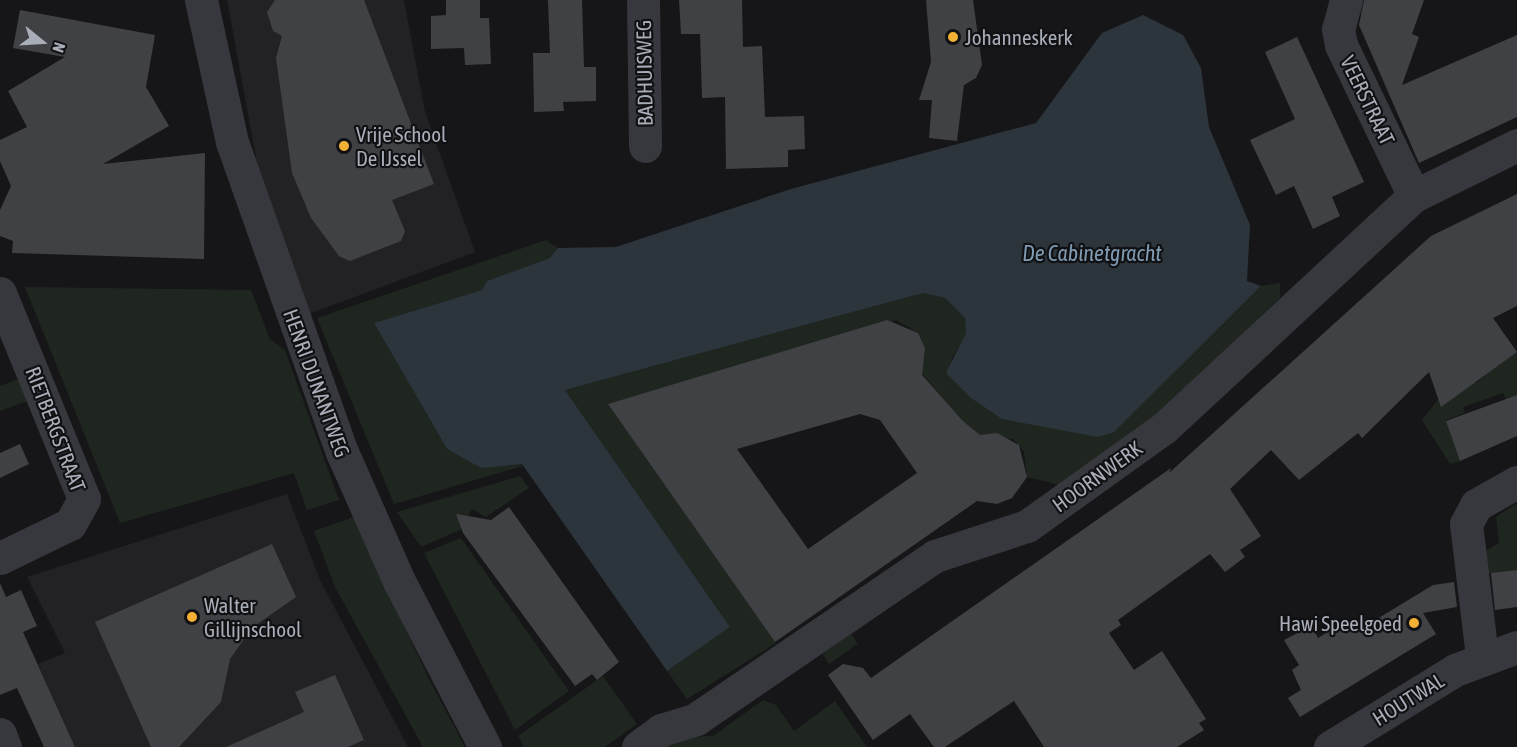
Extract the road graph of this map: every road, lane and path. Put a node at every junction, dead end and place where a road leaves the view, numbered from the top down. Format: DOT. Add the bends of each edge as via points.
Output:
graph roads {
  1 [pos="201,0"];
  2 [pos="643,0"];
  3 [pos="1347,0"];
  4 [pos="1517,145"];
  5 [pos="645,146"];
  6 [pos="1414,196"];
  7 [pos="0,293"];
  8 [pos="1517,482"];
  9 [pos="0,558"];
  10 [pos="1517,647"];
  11 [pos="1469,663"];
  12 [pos="0,734"];
  13 [pos="5,747"];
  14 [pos="485,747"];
  15 [pos="638,747"];
  16 [pos="1330,747"];
  1 -- 14 [label="street, HENRI DUNANTWEG" via="232,142 342,452 399,581"];
  2 -- 5 [label="street, BADHUISWEG"];
  3 -- 6 [label="street, VEERSTRAAT" via="1338,29 1341,45"];
  4 -- 6 [label="street, HOORNWERK"];
  6 -- 15 [label="street, HOORNWERK" via="1351,249 1164,428 1059,503 1006,536 935,556 696,719 661,730"];
  7 -- 9 [label="street, RIETBERGSTRAAT" via="84,499 70,524"];
  8 -- 11 [label="street" via="1476,505 1466,524"];
  10 -- 11 [label="street, HOUTWAL"];
  11 -- 16 [label="street, HOUTWAL"];
  12 -- 13 [label="street"];
}
